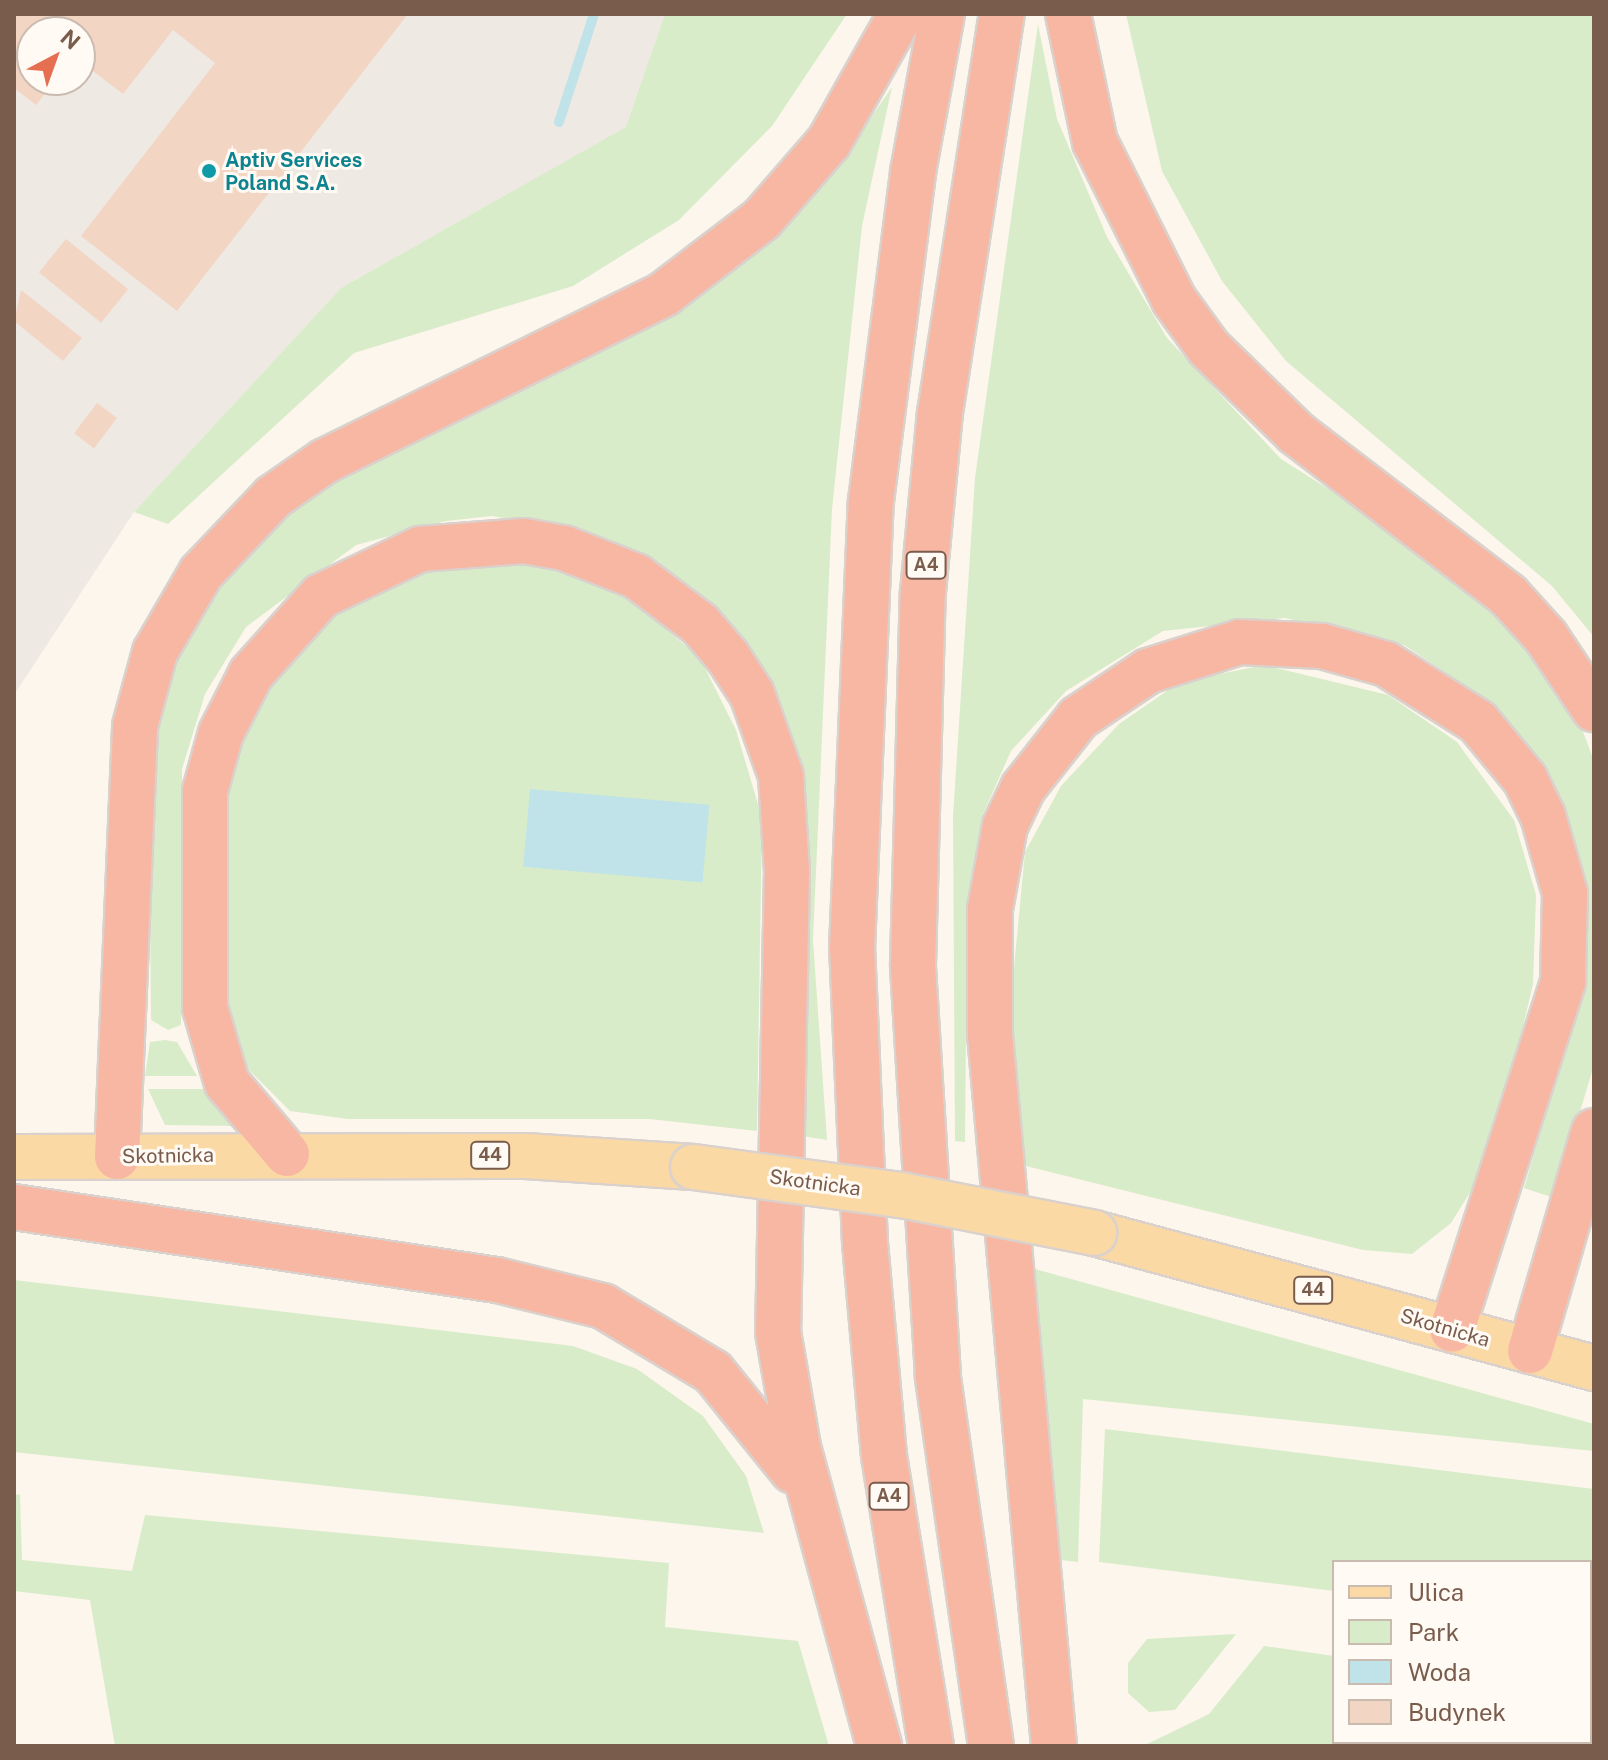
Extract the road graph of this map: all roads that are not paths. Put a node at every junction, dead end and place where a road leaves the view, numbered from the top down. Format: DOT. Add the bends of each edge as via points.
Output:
graph roads {
  1 [pos="901,14"];
  2 [pos="942,14"];
  3 [pos="1002,14"];
  4 [pos="1068,14"];
  5 [pos="1594,709"];
  6 [pos="1594,1131"];
  7 [pos="287,1154"];
  8 [pos="14,1157"];
  9 [pos="117,1157"];
  10 [pos="14,1207"];
  11 [pos="1452,1330"];
  12 [pos="1530,1351"];
  13 [pos="1594,1368"];
  14 [pos="814,1503"];
  15 [pos="879,1746"];
  16 [pos="931,1746"];
  17 [pos="991,1746"];
  18 [pos="1054,1746"];
  1 -- 9 [label="highway" via="829,142 762,219 664,294 325,461 273,497 201,573 155,652 135,726"];
  2 -- 16 [label="highway, A4" via="906,217 871,501 852,949 865,1243 884,1456"];
  3 -- 17 [label="highway, A4" via="962,236 937,443 915,772 913,965 938,1376"];
  4 -- 5 [label="highway" via="1077,79 1117,199 1209,348 1296,433 1508,595 1546,637"];
  6 -- 12 [label="highway"];
  7 -- 9 [label="main road, Skotnicka / 44"];
  7 -- 11 [label="main road, Skotnicka / 44, bridge" via="526,1156 693,1167 901,1195 1094,1233"];
  7 -- 14 [label="highway" via="227,1083 205,1008 205,791 221,733 251,674 321,596 420,549 524,541 564,548 636,576 700,624 728,657 752,694 781,776 787,871 775,1274 785,1393"];
  8 -- 9 [label="main road, Skotnicka / 44"];
  10 -- 14 [label="highway" via="497,1280 603,1306 713,1372 762,1425"];
  11 -- 12 [label="main road, Skotnicka / 44"];
  11 -- 18 [label="highway" via="1563,982 1565,893 1543,816 1525,779 1478,722 1386,664 1322,646 1240,642 1148,671 1078,718 1023,788 1005,826 990,909 990,1034"];
  12 -- 13 [label="main road, Skotnicka"];
  14 -- 15 [label="highway"];
}
